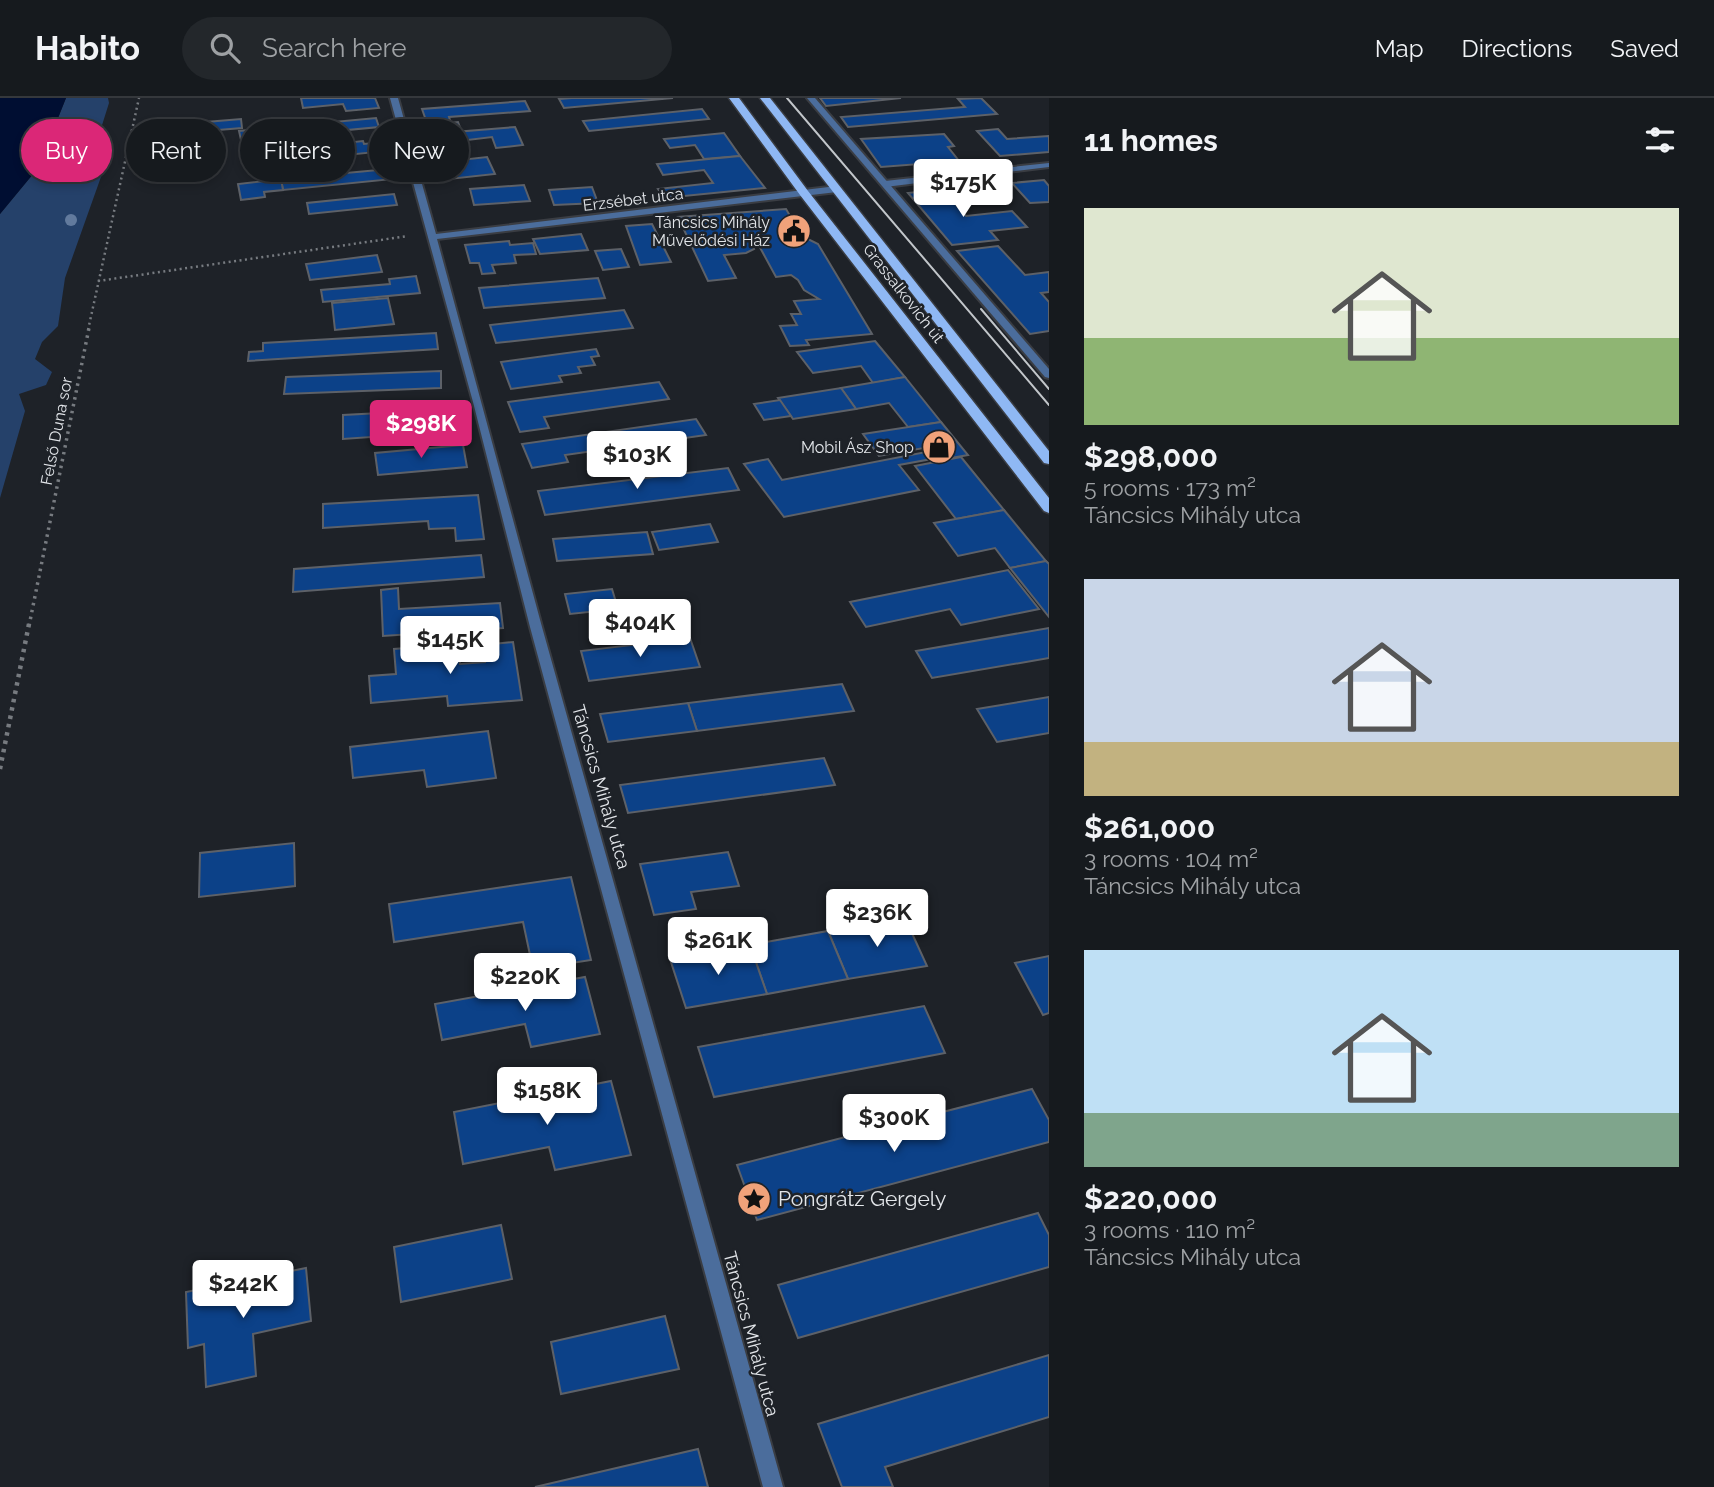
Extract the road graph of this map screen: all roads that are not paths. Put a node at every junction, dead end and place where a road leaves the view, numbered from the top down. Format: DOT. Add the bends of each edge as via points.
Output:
graph roads {
  1 [pos="394,98"];
  2 [pos="734,98"];
  3 [pos="765,98"];
  4 [pos="811,98"];
  5 [pos="1049,165"];
  6 [pos="884,184"];
  7 [pos="836,189"];
  8 [pos="804,193"];
  9 [pos="433,237"];
  10 [pos="1049,375"];
  11 [pos="1049,460"];
  12 [pos="1049,508"];
  13 [pos="773,1487"];
  1 -- 9 [label="street, Táncsics Mihály utca"];
  2 -- 8 [label="main road, Grassalkovich út"];
  3 -- 7 [label="main road, Grassalkovich út"];
  4 -- 6 [label="street"];
  5 -- 6 [label="street"];
  6 -- 10 [label="street"];
  7 -- 8 [label="street, Erzsébet utca"];
  7 -- 11 [label="main road, Grassalkovich út"];
  8 -- 9 [label="street, Erzsébet utca"];
  8 -- 12 [label="main road, Grassalkovich út"];
  9 -- 13 [label="street, Táncsics Mihály utca"];
}
